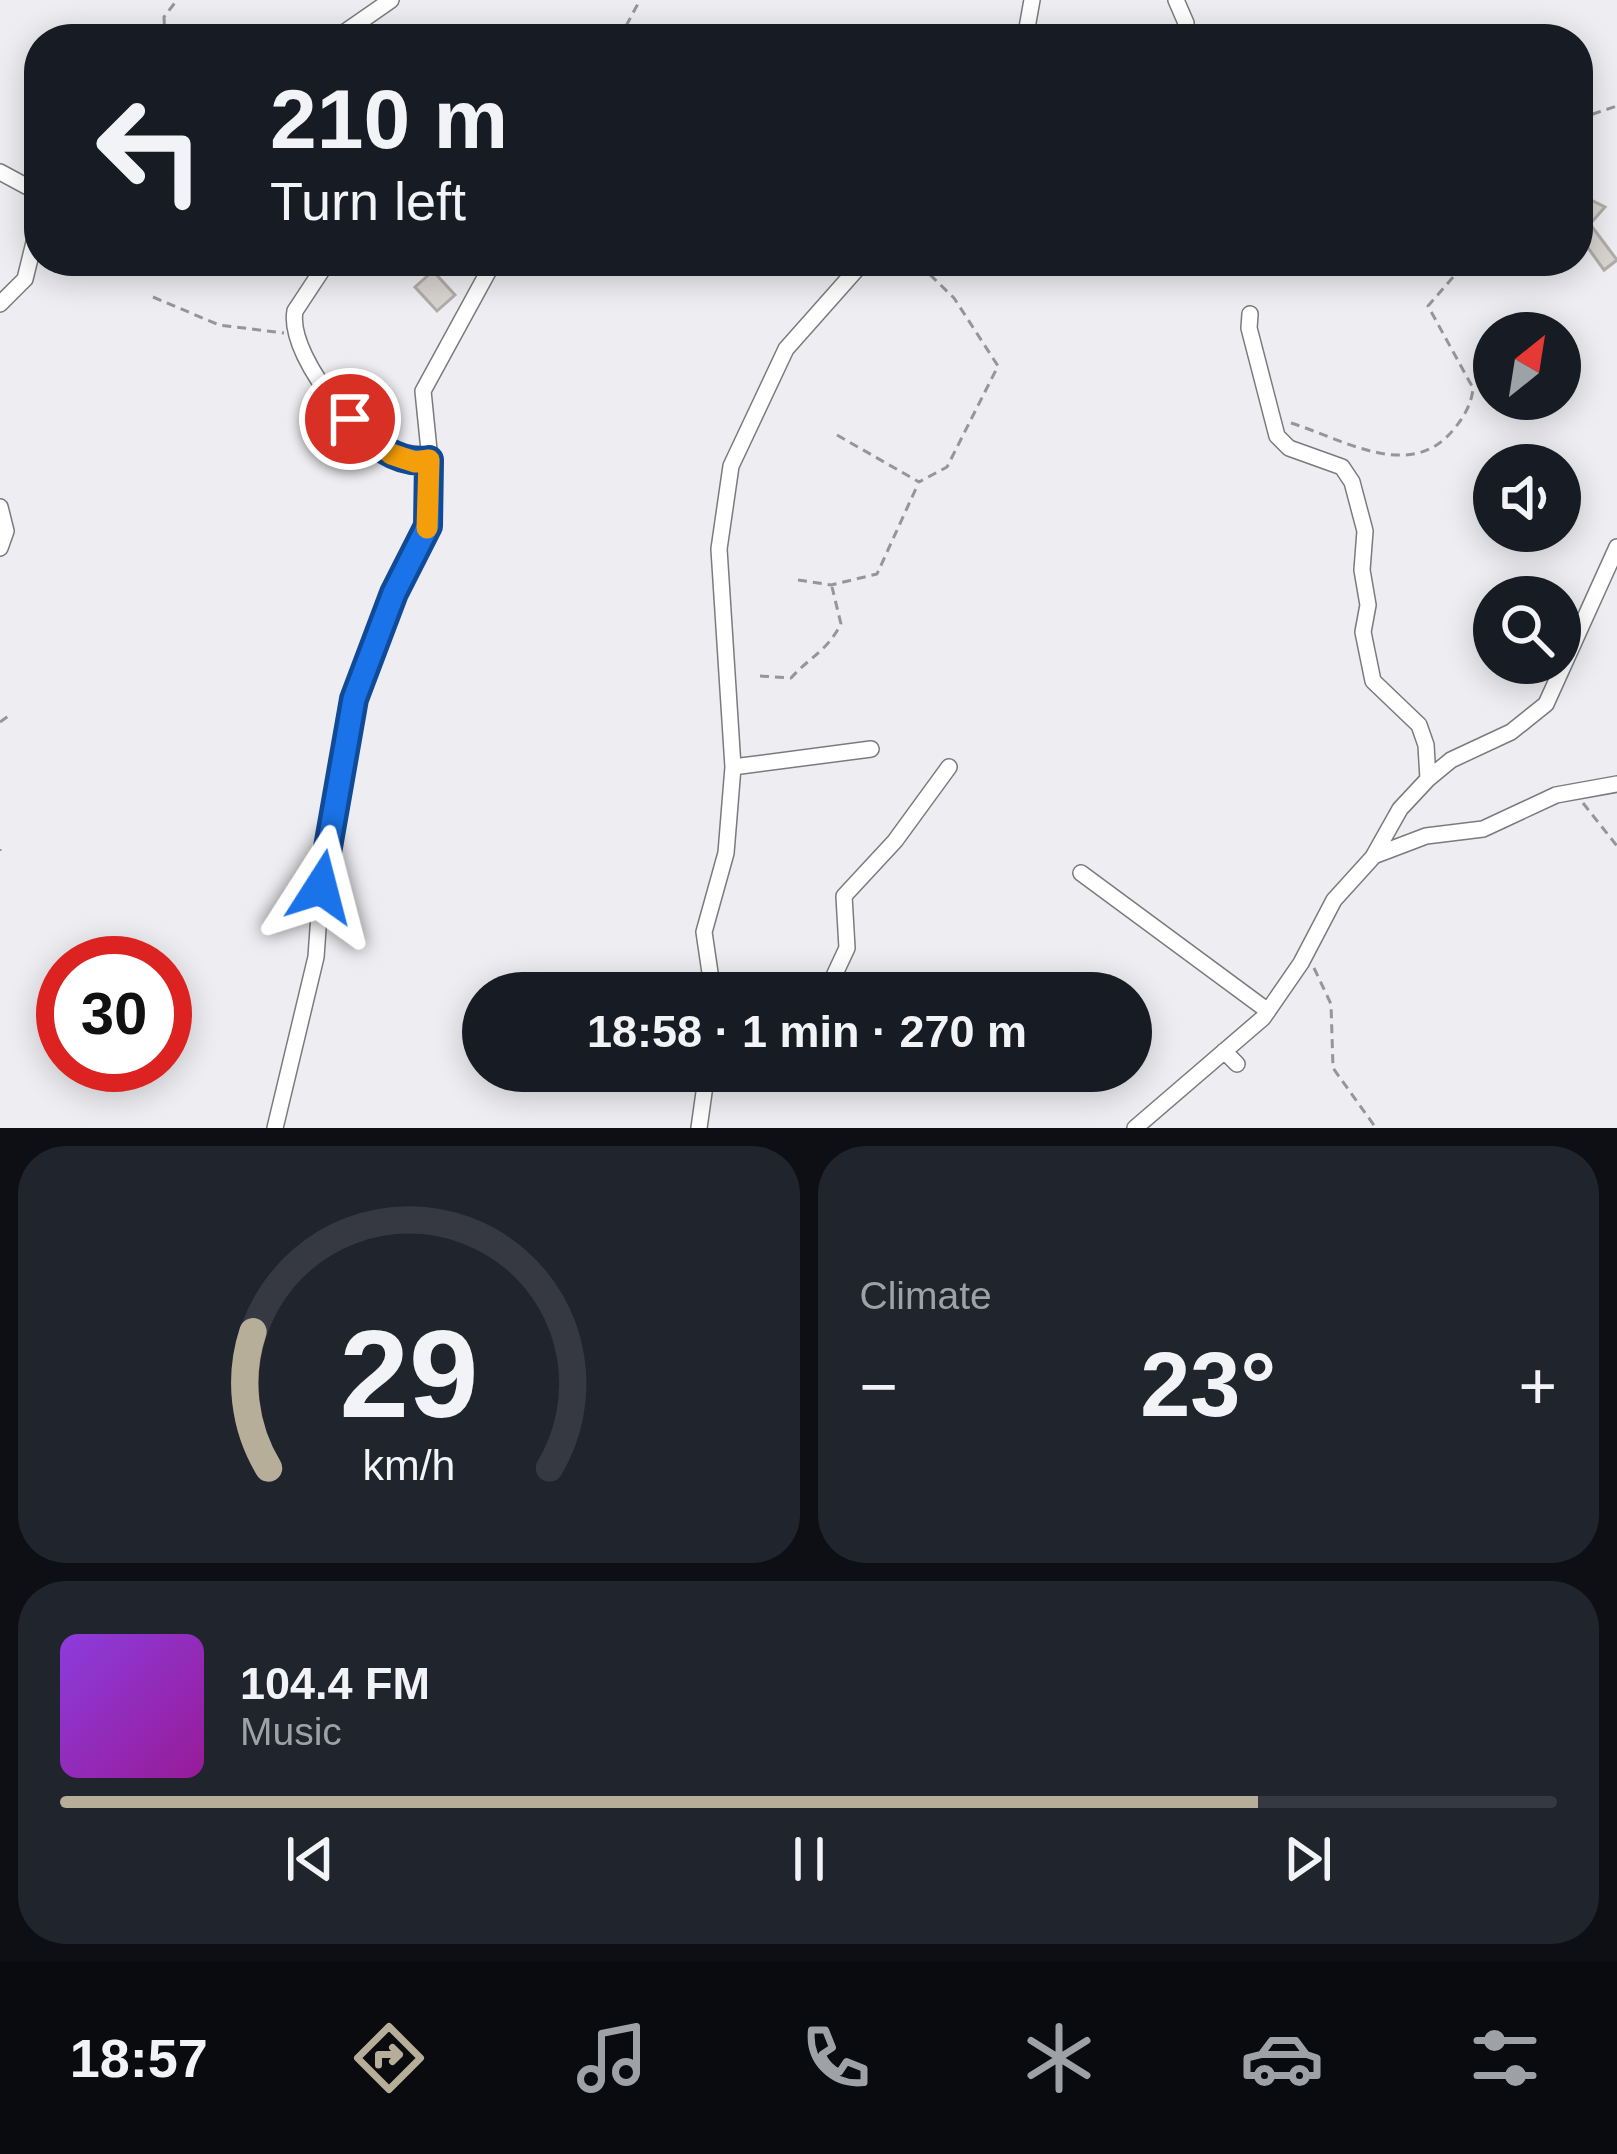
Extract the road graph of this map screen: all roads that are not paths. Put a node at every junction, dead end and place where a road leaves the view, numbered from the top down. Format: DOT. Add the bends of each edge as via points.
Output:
graph roads {
  1 [pos="391,0"];
  2 [pos="1176,0"];
  3 [pos="1186,23"];
  4 [pos="356,24"];
  5 [pos="24,275"];
  6 [pos="318,276"];
  7 [pos="486,276"];
  8 [pos="851,276"];
  9 [pos="0,304"];
  10 [pos="1250,314"];
  11 [pos="429,460"];
  12 [pos="0,507"];
  13 [pos="1617,547"];
  14 [pos="0,548"];
  15 [pos="871,749"];
  16 [pos="733,767"];
  17 [pos="949,767"];
  18 [pos="1427,778"];
  19 [pos="1617,784"];
  20 [pos="1373,856"];
  21 [pos="1081,873"];
  22 [pos="710,972"];
  23 [pos="836,972"];
  24 [pos="1268,1011"];
  25 [pos="1224,1051"];
  26 [pos="1237,1064"];
  27 [pos="704,1092"];
  28 [pos="275,1128"];
  29 [pos="698,1128"];
  30 [pos="1135,1128"];
  1 -- 4 [label="street"];
  2 -- 3 [label="street"];
  5 -- 9 [label="street"];
  6 -- 11 [label="street" via="293,319 305,356 368,439 415,462"];
  7 -- 11 [label="street" via="423,391"];
  8 -- 16 [label="street" via="786,349 731,466 719,549"];
  10 -- 18 [label="street" via="1283,445 1342,467 1352,482 1365,531 1363,632 1373,681 1419,725"];
  11 -- 28 [label="street" via="428,526 354,699 316,957"];
  12 -- 14 [label="street"];
  13 -- 18 [label="street" via="1546,704"];
  15 -- 16 [label="street"];
  16 -- 22 [label="street" via="726,853 704,932"];
  17 -- 23 [label="street" via="844,896 847,948"];
  18 -- 20 [label="street"];
  19 -- 20 [label="street" via="1556,795 1483,829 1426,836"];
  20 -- 24 [label="street" via="1334,900"];
  21 -- 24 [label="street"];
  24 -- 25 [label="street"];
  25 -- 26 [label="street"];
  25 -- 30 [label="street"];
  27 -- 29 [label="street"];
}
